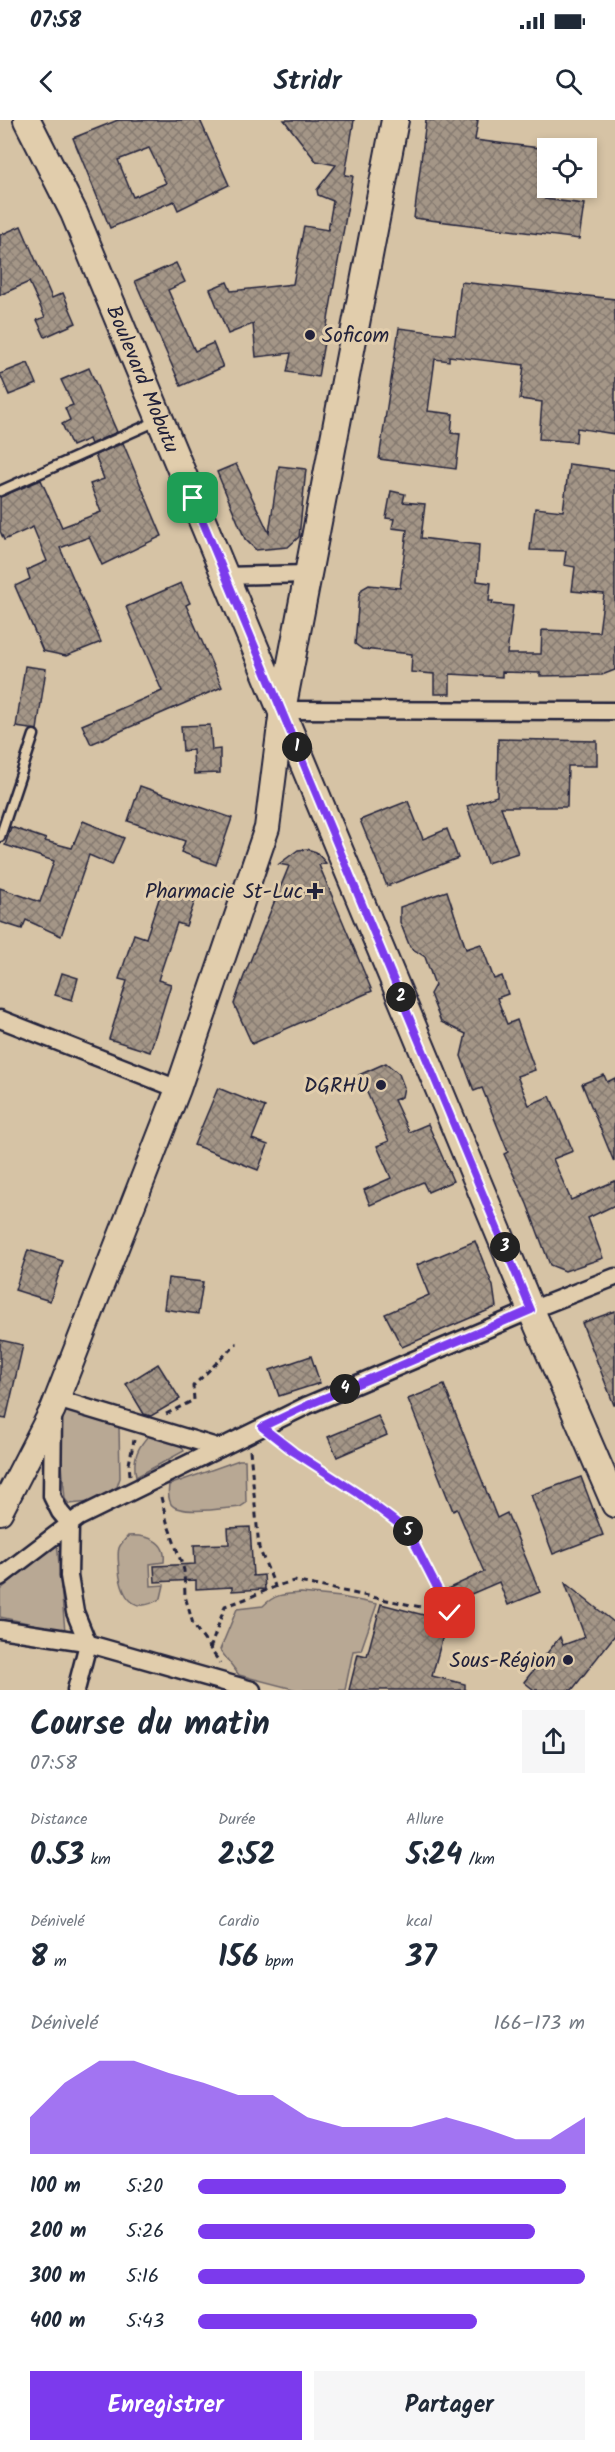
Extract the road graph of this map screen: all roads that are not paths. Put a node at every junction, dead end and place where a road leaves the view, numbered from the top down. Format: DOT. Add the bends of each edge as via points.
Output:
graph roads {
  1 [pos="27,120"];
  2 [pos="395,120"];
  3 [pos="160,419"];
  4 [pos="0,491"];
  5 [pos="308,574"];
  6 [pos="225,576"];
  7 [pos="282,710"];
  8 [pos="615,711"];
  9 [pos="34,735"];
  10 [pos="0,837"];
  11 [pos="0,1019"];
  12 [pos="178,1089"];
  13 [pos="615,1277"];
  14 [pos="531,1310"];
  15 [pos="55,1404"];
  16 [pos="220,1448"];
  17 [pos="615,1504"];
  18 [pos="0,1512"];
  19 [pos="70,1524"];
  20 [pos="0,1576"];
  21 [pos="0,1629"];
  22 [pos="88,1644"];
  23 [pos="246,1688"];
  24 [pos="76,1690"];
  1 -- 3 [label="main road, Boulevard Mobutu" via="74,213"];
  2 -- 5 [label="main road"];
  3 -- 4 [label="lane"];
  3 -- 6 [label="main road, Boulevard Mobutu"];
  5 -- 6 [label="street"];
  5 -- 7 [label="main road"];
  6 -- 7 [label="main road, Boulevard Mobutu"];
  7 -- 8 [label="street"];
  7 -- 12 [label="street" via="267,828"];
  7 -- 14 [label="main road, Boulevard Mobutu"];
  9 -- 10 [label="lane"];
  11 -- 12 [label="street"];
  12 -- 15 [label="street"];
  13 -- 14 [label="street"];
  14 -- 16 [label="street" via="308,1405"];
  14 -- 17 [label="main road, Boulevard Mobutu"];
  15 -- 16 [label="street"];
  15 -- 18 [label="street"];
  15 -- 19 [label="street" via="52,1496"];
  16 -- 19 [label="street"];
  19 -- 20 [label="street"];
  19 -- 22 [label="street" via="69,1576 75,1612"];
  21 -- 22 [label="street"];
  22 -- 23 [label="street"];
  22 -- 24 [label="street"];
}
